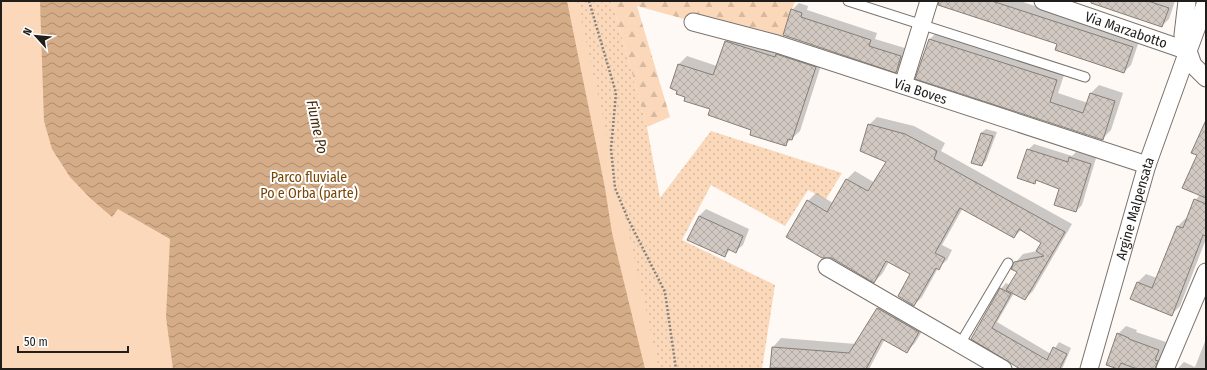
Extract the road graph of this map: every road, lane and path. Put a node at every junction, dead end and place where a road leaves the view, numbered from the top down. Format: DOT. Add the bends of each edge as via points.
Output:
graph roads {
  1 [pos="589,1"];
  2 [pos="848,1"];
  3 [pos="929,1"];
  4 [pos="1042,1"];
  5 [pos="1187,1"];
  6 [pos="1206,2"];
  7 [pos="693,22"];
  8 [pos="921,26"];
  9 [pos="1188,51"];
  10 [pos="1085,77"];
  11 [pos="1206,78"];
  12 [pos="903,85"];
  13 [pos="1147,165"];
  14 [pos="1008,263"];
  15 [pos="827,268"];
  16 [pos="1206,272"];
  17 [pos="960,344"];
  18 [pos="676,369"];
  19 [pos="1003,369"];
  20 [pos="1089,369"];
  21 [pos="1165,369"];
  1 -- 18 [label="path" via="616,93 611,149 615,188 665,292"];
  2 -- 8 [label="lane"];
  3 -- 8 [label="street"];
  4 -- 9 [label="street, Via Marzabotto"];
  5 -- 9 [label="street" via="1183,35"];
  6 -- 9 [label="street, Argine Malpensata"];
  7 -- 12 [label="street, Via Boves" via="777,44"];
  8 -- 10 [label="lane"];
  8 -- 12 [label="street"];
  9 -- 11 [label="street" via="1193,65"];
  9 -- 13 [label="street, Argine Malpensata"];
  12 -- 13 [label="street, Via Boves"];
  13 -- 20 [label="street, Argine Malpensata"];
  14 -- 17 [label="lane"];
  15 -- 17 [label="street"];
  16 -- 21 [label="street"];
  17 -- 19 [label="street"];
}
